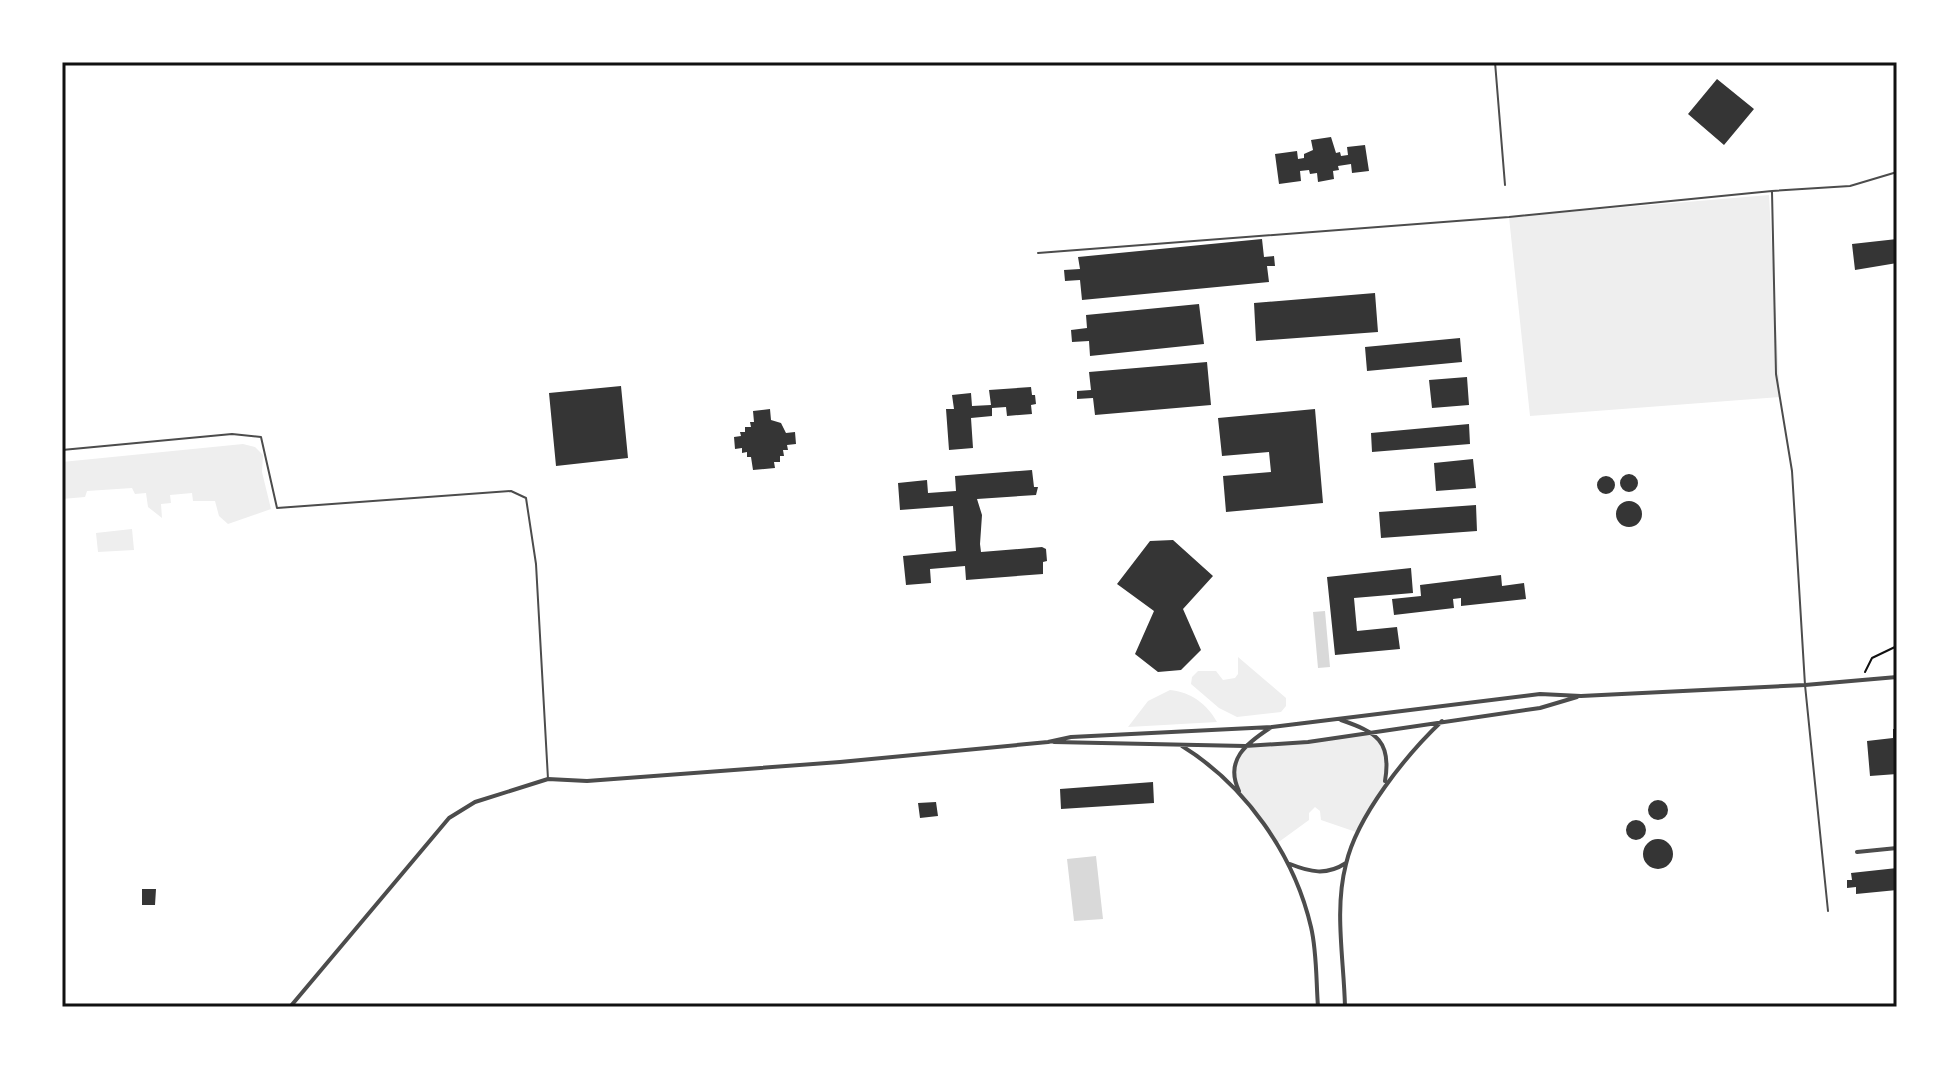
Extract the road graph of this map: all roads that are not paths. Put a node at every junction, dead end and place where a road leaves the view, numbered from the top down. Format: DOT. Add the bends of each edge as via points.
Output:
graph roads {
  1 [pos="1495,62"];
  2 [pos="1897,172"];
  3 [pos="1505,185"];
  4 [pos="1772,191"];
  5 [pos="1038,253"];
  6 [pos="62,450"];
  7 [pos="1897,677"];
  8 [pos="1805,685"];
  9 [pos="1581,696"];
  10 [pos="1338,720"];
  11 [pos="1443,720"];
  12 [pos="1272,727"];
  13 [pos="1374,734"];
  14 [pos="1048,742"];
  15 [pos="1180,744"];
  16 [pos="1245,746"];
  17 [pos="548,779"];
  18 [pos="1385,784"];
  19 [pos="1241,796"];
  20 [pos="1897,848"];
  21 [pos="1857,852"];
  22 [pos="1346,863"];
  23 [pos="1290,864"];
  24 [pos="1828,911"];
  25 [pos="290,1007"];
  26 [pos="1318,1007"];
  27 [pos="1345,1007"];
  1 -- 3 [label="lane"];
  2 -- 4 [label="lane" via="1850,186"];
  4 -- 5 [label="lane"];
  4 -- 8 [label="lane" via="1776,374 1792,471"];
  6 -- 17 [label="lane" via="232,434 261,437 277,508 511,491 526,498 536,564"];
  7 -- 8 [label="street"];
  8 -- 9 [label="street"];
  8 -- 24 [label="lane"];
  9 -- 10 [label="street" via="1540,694"];
  9 -- 11 [label="street" via="1540,708"];
  10 -- 12 [label="street"];
  10 -- 13 [label="street"];
  11 -- 13 [label="street"];
  11 -- 18 [label="street"];
  12 -- 14 [label="street"];
  12 -- 16 [label="street"];
  13 -- 16 [label="street"];
  13 -- 18 [label="street" via="1388,758"];
  14 -- 15 [label="street"];
  14 -- 17 [label="street" via="587,781"];
  15 -- 16 [label="street"];
  15 -- 19 [label="street" via="1209,762"];
  16 -- 19 [label="street" via="1233,779"];
  17 -- 25 [label="street" via="475,802 449,818"];
  18 -- 22 [label="street"];
  19 -- 23 [label="street"];
  20 -- 21 [label="street"];
  22 -- 23 [label="street" via="1324,872"];
  22 -- 27 [label="street" via="1340,928"];
  23 -- 26 [label="street" via="1312,930"];
}
